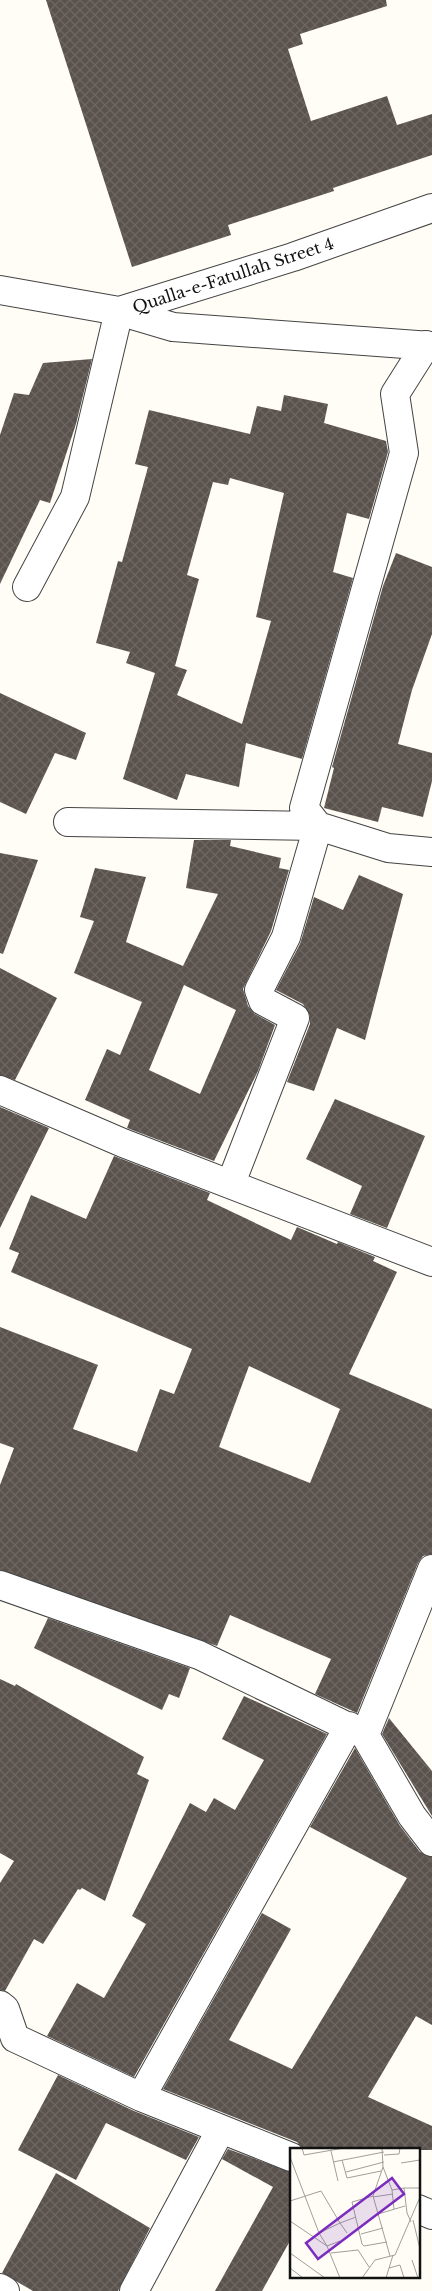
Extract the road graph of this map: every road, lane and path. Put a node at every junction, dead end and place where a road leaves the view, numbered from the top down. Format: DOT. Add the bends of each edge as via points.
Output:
graph roads {
  1 [pos="432,208"];
  2 [pos="0,290"];
  3 [pos="119,311"];
  4 [pos="429,346"];
  5 [pos="27,587"];
  6 [pos="68,822"];
  7 [pos="318,826"];
  8 [pos="432,852"];
  9 [pos="0,1090"];
  10 [pos="231,1183"];
  11 [pos="432,1262"];
  12 [pos="432,1569"];
  13 [pos="2,1592"];
  14 [pos="357,1730"];
  15 [pos="432,1842"];
  16 [pos="0,2005"];
  17 [pos="140,2097"];
  18 [pos="220,2129"];
  19 [pos="290,2157"];
  20 [pos="420,2210"];
  21 [pos="432,2215"];
  22 [pos="0,2288"];
  23 [pos="5,2291"];
  24 [pos="134,2291"];
  1 -- 3 [label="street, Qualla-e-Fatullah Street 4" via="293,257"];
  2 -- 3 [label="street, Qualla-e-Fatullah Street 4"];
  3 -- 4 [label="street" via="173,327"];
  3 -- 5 [label="street" via="75,497"];
  4 -- 7 [label="street" via="395,394 404,453 304,808"];
  6 -- 7 [label="street"];
  7 -- 8 [label="street" via="388,848"];
  7 -- 10 [label="street" via="286,937 259,990 263,1001 295,1018"];
  9 -- 10 [label="street" via="123,1143"];
  10 -- 11 [label="street"];
  12 -- 14 [label="street"];
  13 -- 14 [label="street" via="199,1655"];
  14 -- 15 [label="street"];
  14 -- 17 [label="street"];
  16 -- 17 [label="street" via="6,2009 15,2038"];
  17 -- 18 [label="street"];
  18 -- 19 [label="street"];
  18 -- 24 [label="street"];
  20 -- 21 [label="street"];
  22 -- 23 [label="street"];
}
